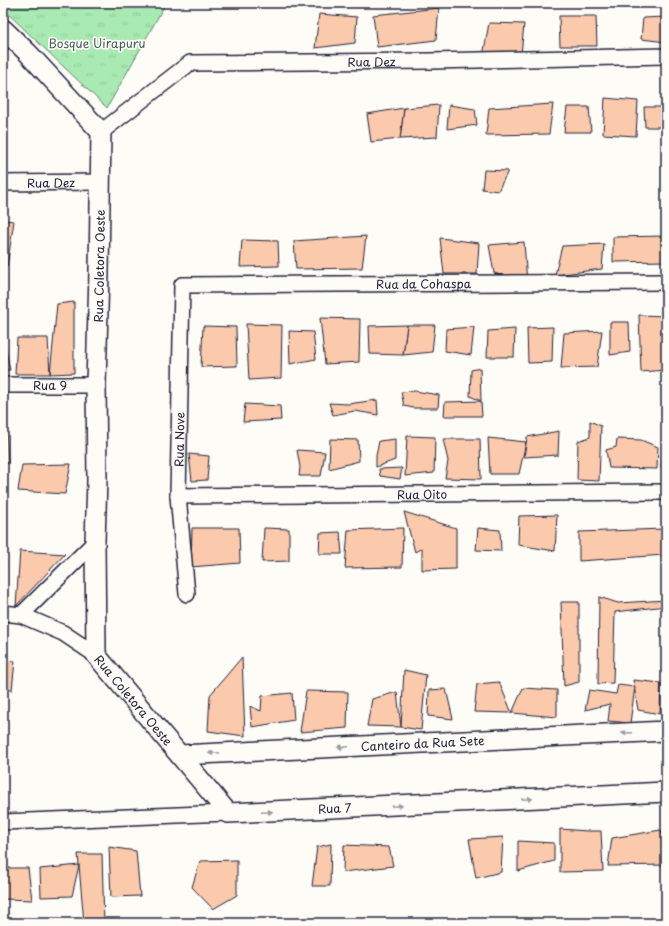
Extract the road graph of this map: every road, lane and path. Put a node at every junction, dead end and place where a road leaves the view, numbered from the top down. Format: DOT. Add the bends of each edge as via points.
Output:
graph roads {
  1 [pos="3,29"];
  2 [pos="666,56"];
  3 [pos="101,132"];
  4 [pos="100,182"];
  5 [pos="3,183"];
  6 [pos="666,282"];
  7 [pos="182,285"];
  8 [pos="3,385"];
  9 [pos="96,385"];
  10 [pos="666,492"];
  11 [pos="178,496"];
  12 [pos="95,542"];
  13 [pos="186,594"];
  14 [pos="3,613"];
  15 [pos="21,615"];
  16 [pos="96,655"];
  17 [pos="666,731"];
  18 [pos="180,755"];
  19 [pos="666,792"];
  20 [pos="228,813"];
  21 [pos="3,822"];
  1 -- 3 [label="street"];
  2 -- 3 [label="street, Rua Dez" via="190,63"];
  3 -- 4 [label="street, Rua Coletora Oeste"];
  4 -- 5 [label="street, Rua Dez"];
  4 -- 9 [label="street, Rua Coletora Oeste"];
  6 -- 7 [label="street, Rua da Cohaspa"];
  7 -- 11 [label="street, Rua Nove"];
  8 -- 9 [label="street, Rua 9"];
  9 -- 12 [label="street, Rua Coletora Oeste"];
  10 -- 11 [label="street, Rua Oito"];
  11 -- 13 [label="street, Rua Nove"];
  12 -- 15 [label="street"];
  12 -- 16 [label="street, Rua Coletora Oeste"];
  14 -- 15 [label="street"];
  15 -- 16 [label="street" via="62,633"];
  16 -- 18 [label="street, Rua Coletora Oeste"];
  17 -- 18 [label="street, Canteiro da Rua Sete, one-way"];
  18 -- 20 [label="street, Rua Coletora Oeste"];
  20 -- 19 [label="street, Rua 7, one-way"];
  20 -- 21 [label="street, Rua 7"];
}
